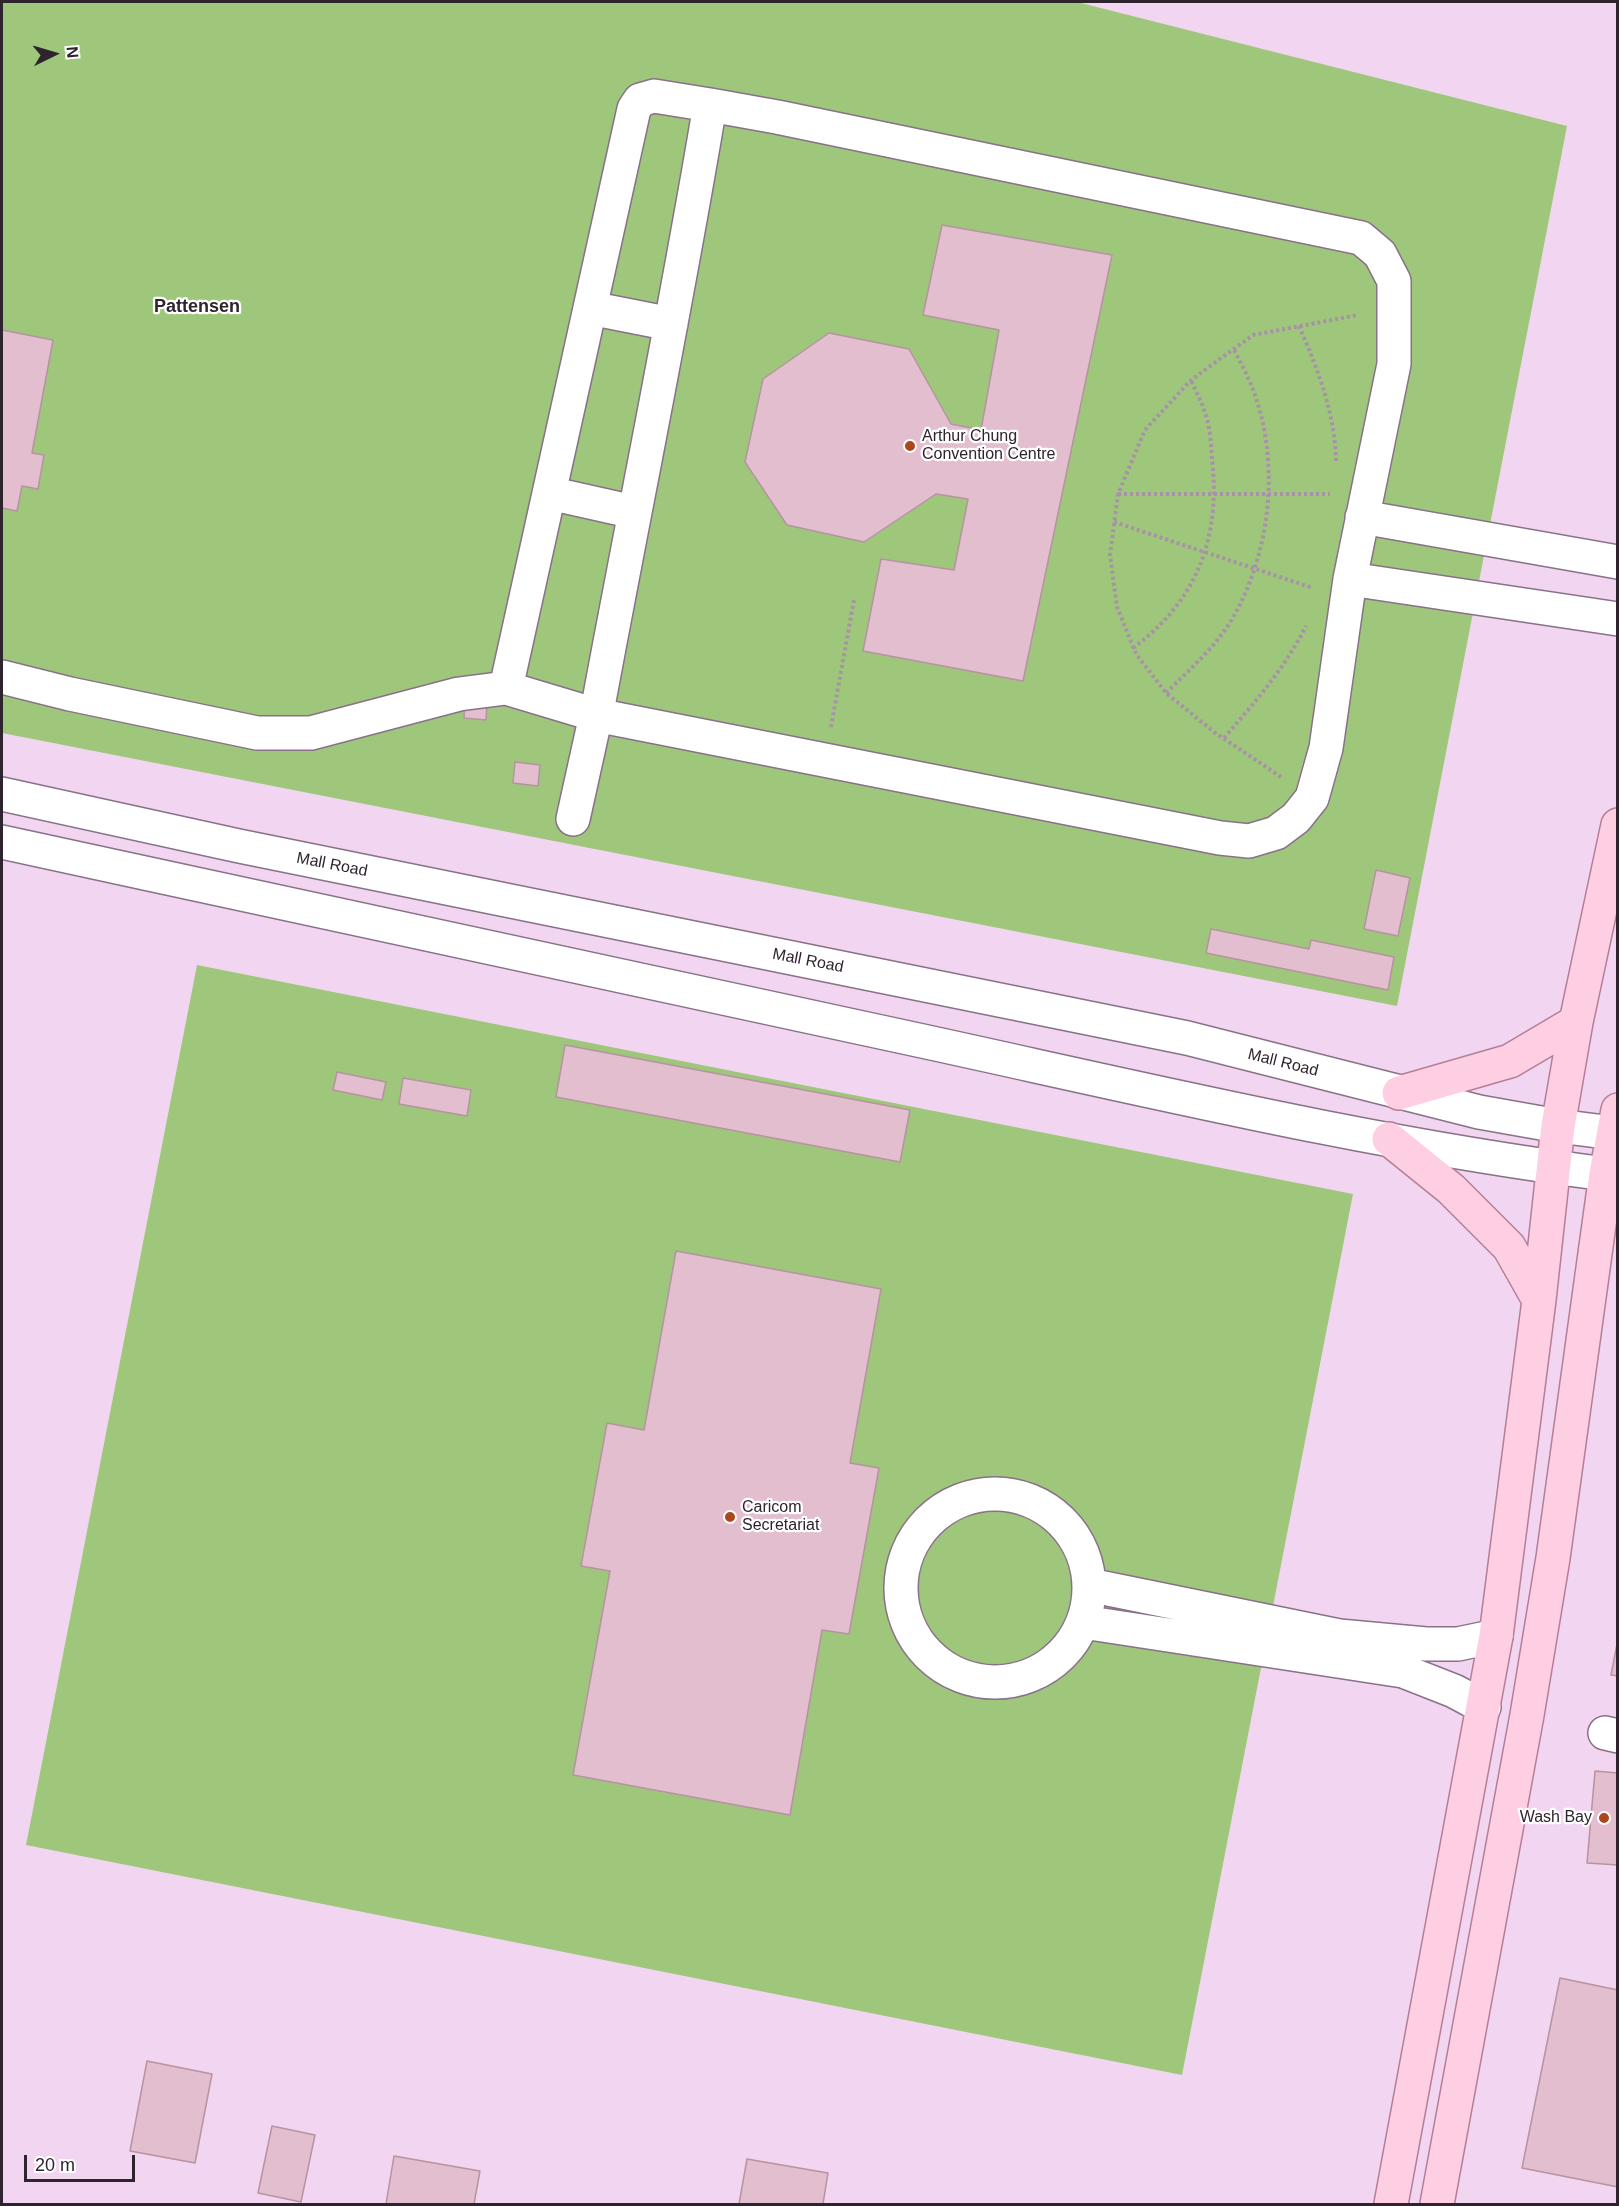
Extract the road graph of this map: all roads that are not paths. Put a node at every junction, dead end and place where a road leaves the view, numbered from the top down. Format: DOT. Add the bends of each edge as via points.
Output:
graph roads {
  1 [pos="710,105"];
  2 [pos="590,308"];
  3 [pos="671,324"];
  4 [pos="549,493"];
  5 [pos="1365,505"];
  6 [pos="634,512"];
  7 [pos="1617,562"];
  8 [pos="1349,589"];
  9 [pos="1617,619"];
  10 [pos="2,677"];
  11 [pos="506,688"];
  12 [pos="596,715"];
  13 [pos="2,794"];
  14 [pos="573,819"];
  15 [pos="1617,825"];
  16 [pos="2,842"];
  17 [pos="1576,1022"];
  18 [pos="1399,1093"];
  19 [pos="1558,1126"];
  20 [pos="1389,1139"];
  21 [pos="1613,1145"];
  22 [pos="1554,1167"];
  23 [pos="1539,1300"];
  24 [pos="1089,1585"];
  25 [pos="1083,1622"];
  26 [pos="1496,1636"];
  27 [pos="1484,1707"];
  28 [pos="1449,1894"];
  29 [pos="1492,1903"];
  30 [pos="1391,2205"];
  31 [pos="1437,2205"];
  1 -- 2 [label="street" via="654,96 640,100 634,109"];
  1 -- 3 [label="street"];
  1 -- 5 [label="street" via="1361,238 1380,254 1394,281 1394,364"];
  2 -- 3 [label="street"];
  2 -- 4 [label="street"];
  3 -- 6 [label="street"];
  4 -- 6 [label="street"];
  4 -- 11 [label="street"];
  5 -- 7 [label="street"];
  5 -- 8 [label="street"];
  6 -- 12 [label="street"];
  8 -- 9 [label="street"];
  8 -- 12 [label="street" via="1326,748 1312,798 1296,818 1276,833 1249,841"];
  10 -- 11 [label="street" via="257,733 284,734 311,733 459,694"];
  11 -- 12 [label="street"];
  12 -- 14 [label="street"];
  13 -- 18 [label="street, Mall Road" via="239,846 1187,1038"];
  15 -- 17 [label="main road"];
  16 -- 20 [label="street"];
  17 -- 18 [label="main road" via="1510,1061"];
  17 -- 19 [label="main road"];
  18 -- 19 [label="street, Mall Road"];
  19 -- 21 [label="street, Mall Road"];
  19 -- 22 [label="main road"];
  20 -- 22 [label="street"];
  20 -- 23 [label="main road" via="1451,1189 1509,1247"];
  21 -- 22 [label="street"];
  21 -- 29 [label="main road" via="1553,1558"];
  22 -- 23 [label="main road"];
  23 -- 26 [label="main road"];
  24 -- 25 [label="street"];
  24 -- 25 [label="street" via="1086,1559 1073,1535 1052,1512 1024,1497 993,1492 962,1498 935,1514 914,1538 902,1568 901,1599 909,1629 927,1655 953,1673 983,1682 1014,1682 1043,1670 1067,1650"];
  24 -- 26 [label="street" via="1339,1636 1426,1644 1458,1644"];
  25 -- 27 [label="street" via="1403,1671"];
  26 -- 27 [label="main road"];
  27 -- 28 [label="main road"];
  28 -- 29 [label="main road"];
  28 -- 30 [label="main road"];
  29 -- 31 [label="main road"];
}
